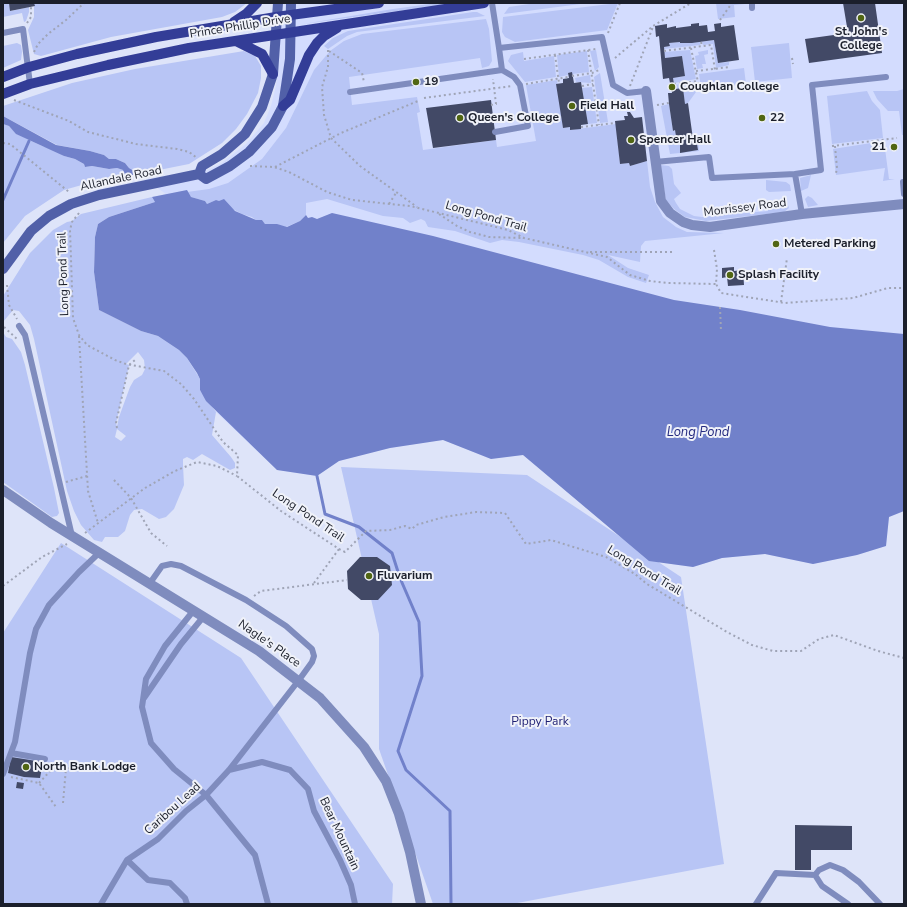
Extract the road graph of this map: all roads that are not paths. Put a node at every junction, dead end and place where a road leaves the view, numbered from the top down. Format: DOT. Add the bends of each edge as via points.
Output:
graph roads {
  1 [pos="257,3"];
  2 [pos="278,3"];
  3 [pos="291,3"];
  4 [pos="380,3"];
  5 [pos="484,3"];
  6 [pos="492,3"];
  7 [pos="290,16"];
  8 [pos="276,17"];
  9 [pos="229,25"];
  10 [pos="343,25"];
  11 [pos="3,33"];
  12 [pos="291,33"];
  13 [pos="276,35"];
  14 [pos="234,40"];
  15 [pos="499,48"];
  16 [pos="29,67"];
  17 [pos="502,70"];
  18 [pos="273,74"];
  19 [pos="3,77"];
  20 [pos="886,77"];
  21 [pos="30,84"];
  22 [pos="646,91"];
  23 [pos="350,92"];
  24 [pos="3,94"];
  25 [pos="283,106"];
  26 [pos="495,132"];
  27 [pos="655,162"];
  28 [pos="199,174"];
  29 [pos="795,174"];
  30 [pos="903,182"];
  31 [pos="904,194"];
  32 [pos="904,204"];
  33 [pos="802,214"];
  34 [pos="3,268"];
  35 [pos="19,326"];
  36 [pos="3,490"];
  37 [pos="75,537"];
  38 [pos="100,552"];
  39 [pos="150,583"];
  40 [pos="194,610"];
  41 [pos="204,616"];
  42 [pos="299,680"];
  43 [pos="143,699"];
  44 [pos="10,754"];
  45 [pos="45,759"];
  46 [pos="229,770"];
  47 [pos="3,774"];
  48 [pos="206,795"];
  49 [pos="127,860"];
  50 [pos="815,875"];
  51 [pos="101,904"];
  52 [pos="187,904"];
  53 [pos="268,904"];
  54 [pos="355,904"];
  55 [pos="421,904"];
  56 [pos="756,904"];
  57 [pos="848,904"];
  58 [pos="880,904"];
  1 -- 9 [label="main road"];
  2 -- 8 [label="main road"];
  3 -- 7 [label="main road, Allandale Road"];
  4 -- 7 [label="main road, Prince Phillip Drive"];
  5 -- 10 [label="main road, Prince Phillip Drive"];
  6 -- 15 [label="lane"];
  7 -- 8 [label="main road, Prince Phillip Drive"];
  7 -- 12 [label="main road, Allandale Road"];
  8 -- 9 [label="main road, Prince Phillip Drive"];
  8 -- 13 [label="main road"];
  9 -- 16 [label="main road, Prince Phillip Drive" via="109,46"];
  10 -- 12 [label="main road, Prince Phillip Drive"];
  10 -- 25 [label="main road" via="317,43 309,54 290,100"];
  11 -- 16 [label="lane" via="23,29"];
  12 -- 13 [label="main road, Prince Phillip Drive"];
  12 -- 25 [label="main road, Allandale Road" via="289,74"];
  13 -- 14 [label="main road, Prince Phillip Drive"];
  13 -- 18 [label="main road"];
  14 -- 18 [label="main road" via="262,54"];
  14 -- 21 [label="main road, Prince Phillip Drive" via="108,65"];
  15 -- 17 [label="lane"];
  15 -- 22 [label="lane" via="602,37 613,85 627,93"];
  16 -- 19 [label="main road, Prince Phillip Drive"];
  16 -- 21 [label="lane"];
  17 -- 23 [label="lane"];
  17 -- 26 [label="lane" via="520,84 528,126"];
  18 -- 28 [label="main road" via="267,95 254,122 234,144 202,166"];
  20 -- 29 [label="lane" via="812,85 820,170"];
  21 -- 24 [label="main road, Prince Phillip Drive"];
  22 -- 27 [label="street, Morrissey Road"];
  25 -- 28 [label="main road, Allandale Road" via="272,127 250,152 206,179"];
  27 -- 29 [label="lane" via="709,157 712,178"];
  27 -- 33 [label="street, Morrissey Road" via="661,201 670,213 688,224 710,227"];
  28 -- 34 [label="main road, Allandale Road" via="84,199 59,209 31,232"];
  29 -- 33 [label="lane"];
  30 -- 31 [label="lane"];
  32 -- 33 [label="street, Morrissey Road"];
  35 -- 37 [label="lane" via="25,335"];
  36 -- 37 [label="street, Nagle's Place"];
  37 -- 38 [label="street, Nagle's Place"];
  38 -- 39 [label="street, Nagle's Place"];
  38 -- 44 [label="lane" via="49,605 36,628 15,742"];
  39 -- 40 [label="street, Nagle's Place"];
  39 -- 42 [label="lane, Caribou Lead" via="162,566 181,566 246,600 286,626 312,649 314,656"];
  40 -- 41 [label="street, Nagle's Place"];
  40 -- 43 [label="lane" via="166,646 146,678"];
  41 -- 42 [label="street, Nagle's Place"];
  41 -- 43 [label="lane"];
  42 -- 46 [label="lane, Caribou Lead"];
  42 -- 55 [label="street, Nagle's Place" via="320,698 364,747 386,781 406,836"];
  43 -- 48 [label="lane" via="142,707 151,743 174,769"];
  44 -- 45 [label="lane"];
  44 -- 47 [label="lane"];
  46 -- 48 [label="lane, Caribou Lead"];
  46 -- 54 [label="lane, Bear Mountain" via="262,762 290,770 308,789 314,811 351,885"];
  48 -- 49 [label="lane, Caribou Lead" via="158,839"];
  48 -- 53 [label="lane" via="255,855"];
  49 -- 51 [label="lane, Caribou Lead"];
  49 -- 52 [label="lane" via="148,880 170,884 185,898"];
  50 -- 56 [label="lane" via="776,873"];
  50 -- 57 [label="lane" via="822,886"];
  50 -- 58 [label="lane" via="830,865 843,870"];
}
